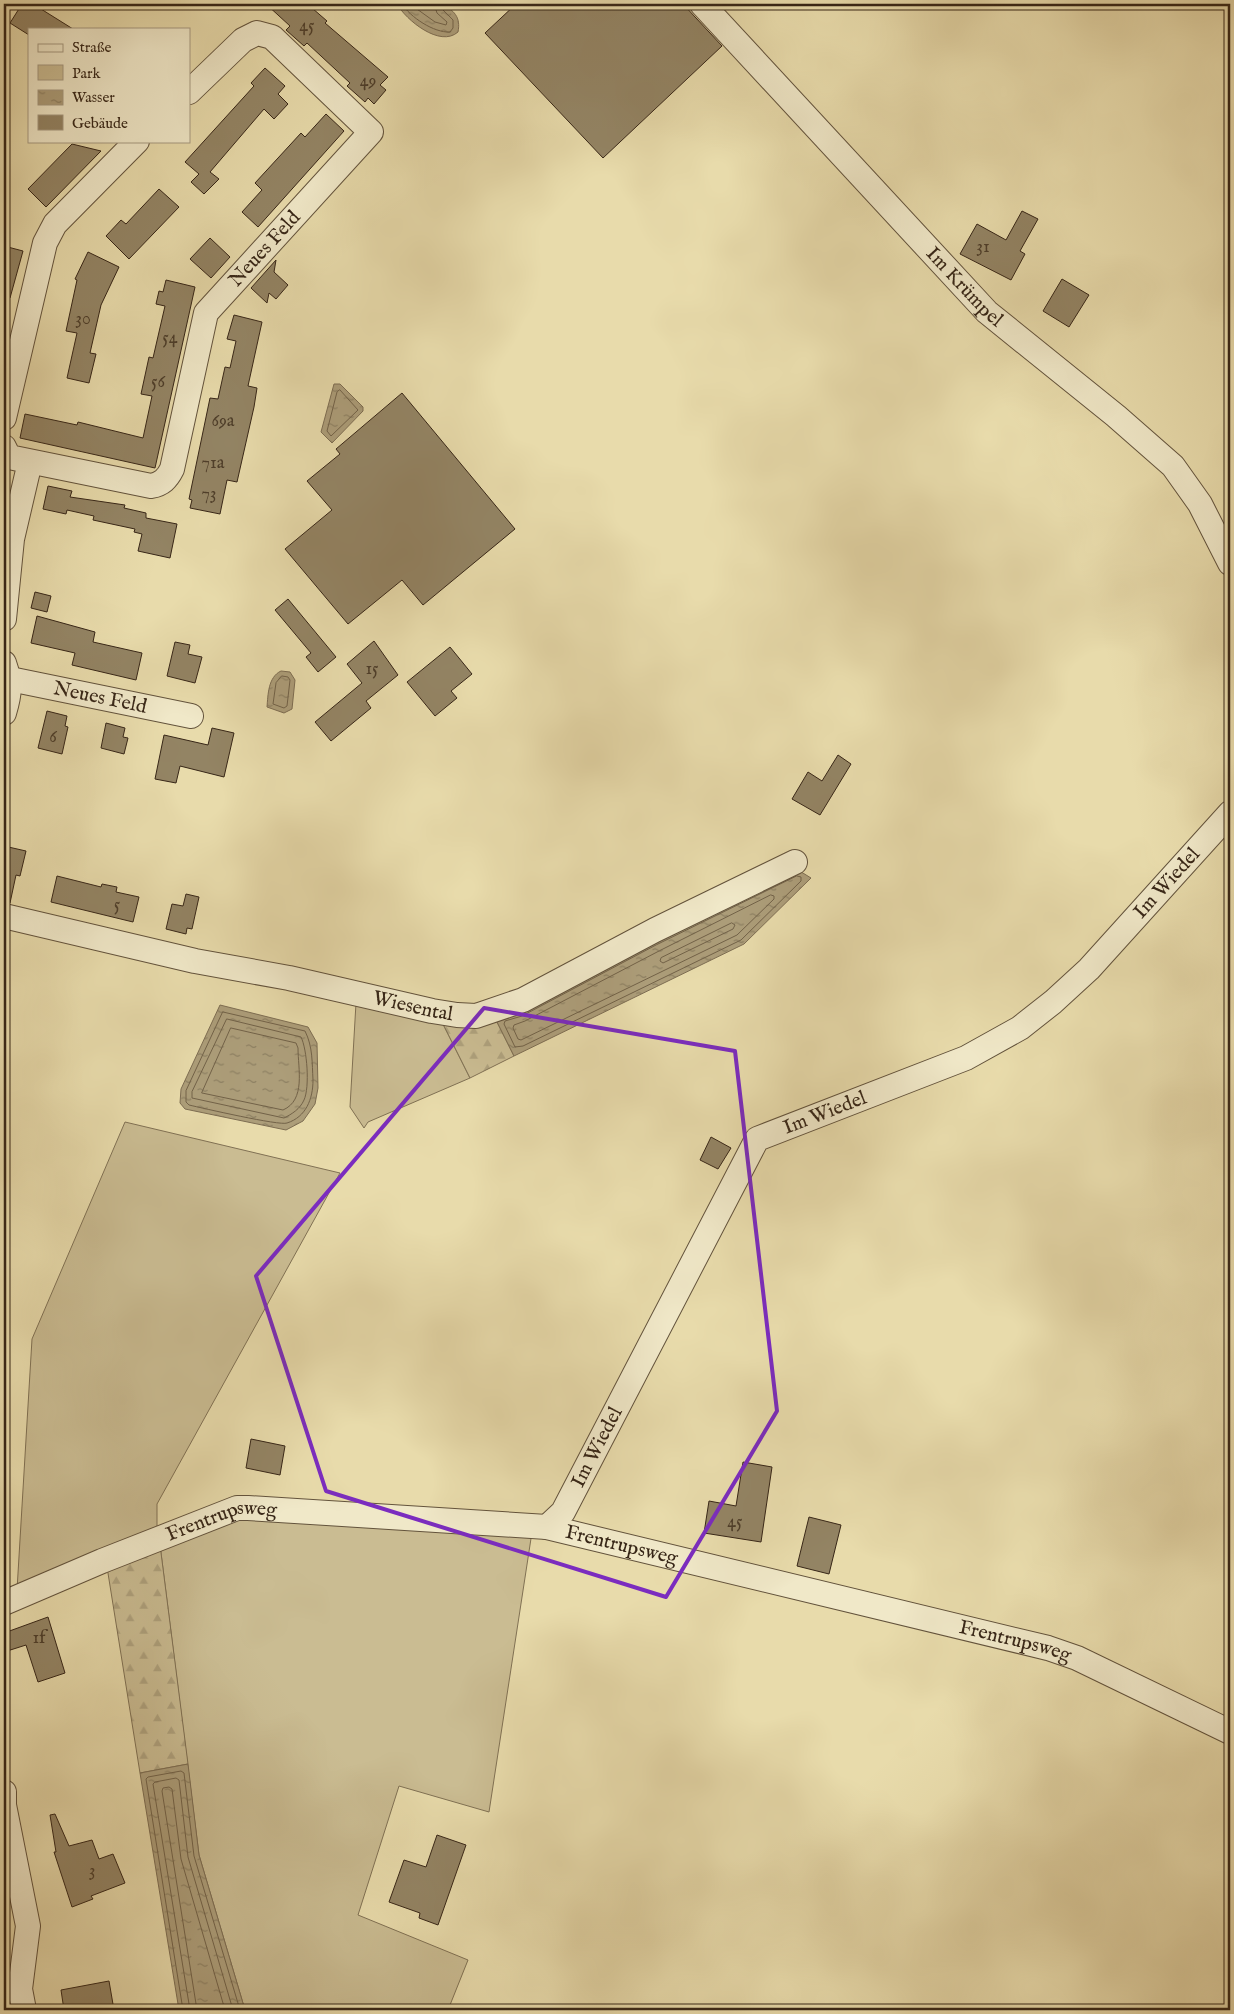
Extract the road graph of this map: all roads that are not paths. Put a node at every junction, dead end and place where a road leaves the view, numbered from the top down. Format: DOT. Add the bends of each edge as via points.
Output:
graph roads {
  1 [pos="702,4"];
  2 [pos="190,91"];
  3 [pos="136,142"];
  4 [pos="4,418"];
  5 [pos="4,447"];
  6 [pos="30,462"];
  7 [pos="1230,562"];
  8 [pos="4,619"];
  9 [pos="7,671"];
  10 [pos="4,713"];
  11 [pos="191,716"];
  12 [pos="1230,813"];
  13 [pos="795,862"];
  14 [pos="4,916"];
  15 [pos="548,1527"];
  16 [pos="4,1603"];
  17 [pos="1230,1732"];
  18 [pos="4,1792"];
  19 [pos="24,2010"];
  1 -- 7 [label="street, Im Krümpel" via="986,312 1173,466 1200,504"];
  2 -- 6 [label="street, Neues Feld" via="243,40 257,34 272,37 371,132 206,313 172,469 167,478 151,486"];
  3 -- 4 [label="street" via="55,224 45,243"];
  5 -- 6 [label="street, Neues Feld" via="9,458"];
  6 -- 8 [label="street" via="12,539"];
  9 -- 10 [label="street, Neues Feld" via="8,697"];
  9 -- 11 [label="street, Neues Feld"];
  12 -- 15 [label="street, Im Wiedel" via="1089,968 1020,1028 966,1058 757,1140 563,1512"];
  13 -- 14 [label="street, Wiesental" via="655,930 523,1000 476,1016 432,1011 289,978 195,961"];
  15 -- 16 [label="street, Frentrupsweg" via="237,1508"];
  15 -- 17 [label="street, Frentrupsweg" via="1048,1648 1077,1658"];
  18 -- 19 [label="street" via="28,1926 20,1989"];
}
